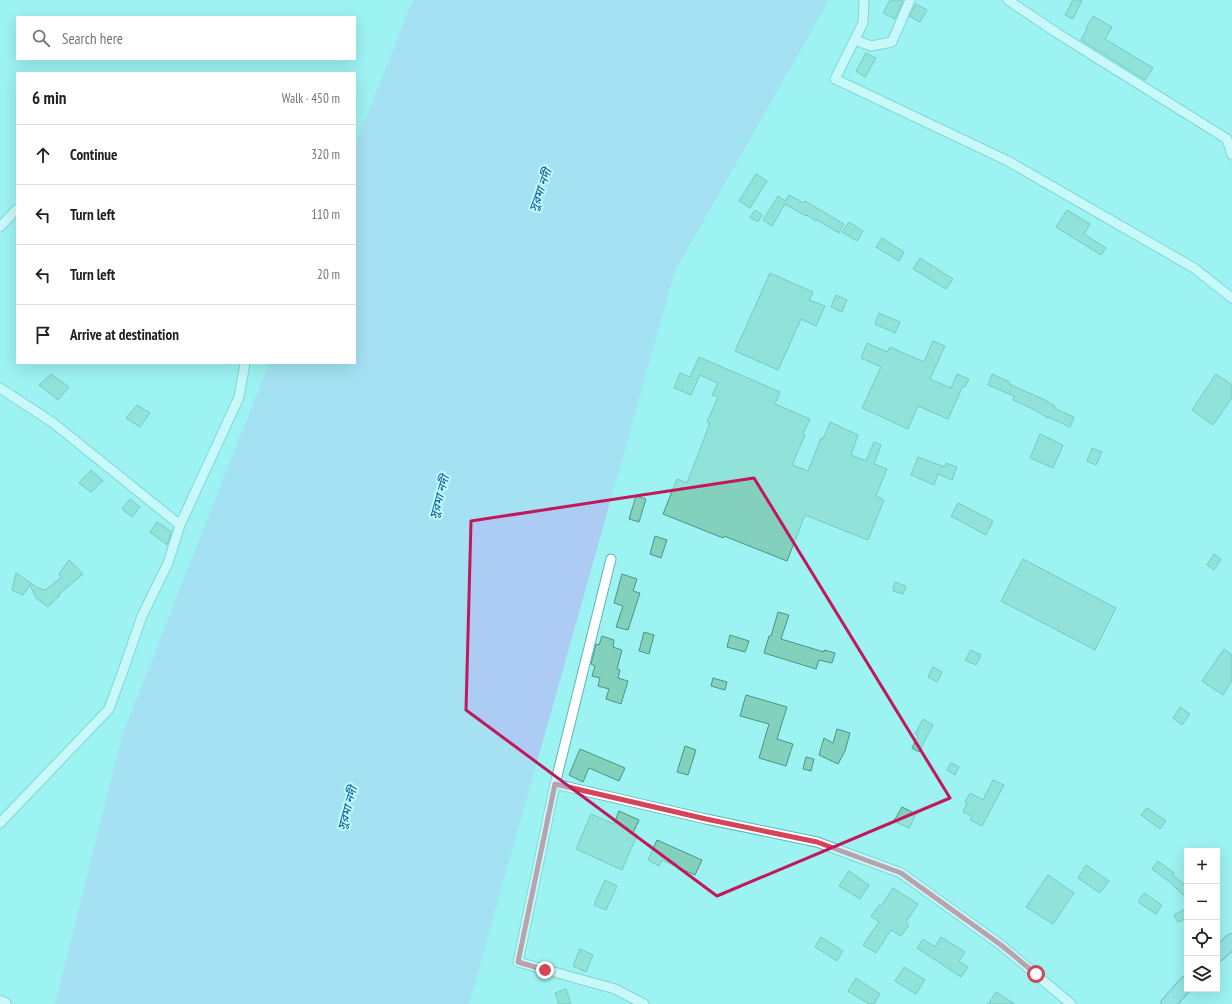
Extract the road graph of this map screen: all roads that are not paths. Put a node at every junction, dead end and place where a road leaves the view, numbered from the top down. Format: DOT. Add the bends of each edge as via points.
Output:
graph roads {
  1 [pos="864,0"];
  2 [pos="910,0"];
  3 [pos="1008,0"];
  4 [pos="855,40"];
  5 [pos="1232,155"];
  6 [pos="16,210"];
  7 [pos="0,227"];
  8 [pos="1232,298"];
  9 [pos="245,364"];
  10 [pos="0,388"];
  11 [pos="180,525"];
  12 [pos="611,559"];
  13 [pos="555,784"];
  14 [pos="0,823"];
  15 [pos="1232,941"];
  16 [pos="1220,952"];
  17 [pos="1184,985"];
  18 [pos="0,1002"];
  19 [pos="5,1004"];
  20 [pos="644,1004"];
  21 [pos="1071,1004"];
  22 [pos="1168,1004"];
  1 -- 4 [label="street" via="863,23"];
  2 -- 4 [label="street" via="892,42 871,46"];
  3 -- 5 [label="street" via="1227,139"];
  4 -- 8 [label="street" via="835,79 1008,161 1194,268"];
  6 -- 7 [label="street"];
  9 -- 11 [label="street" via="239,397"];
  10 -- 11 [label="street" via="52,422"];
  11 -- 14 [label="street" via="168,563 142,616 108,709"];
  12 -- 13 [label="street"];
  13 -- 20 [label="street" via="518,962 614,989"];
  13 -- 21 [label="street" via="817,842 901,873 1001,945"];
  15 -- 16 [label="main road"];
  17 -- 22 [label="main road"];
  18 -- 19 [label="main road"];
}
